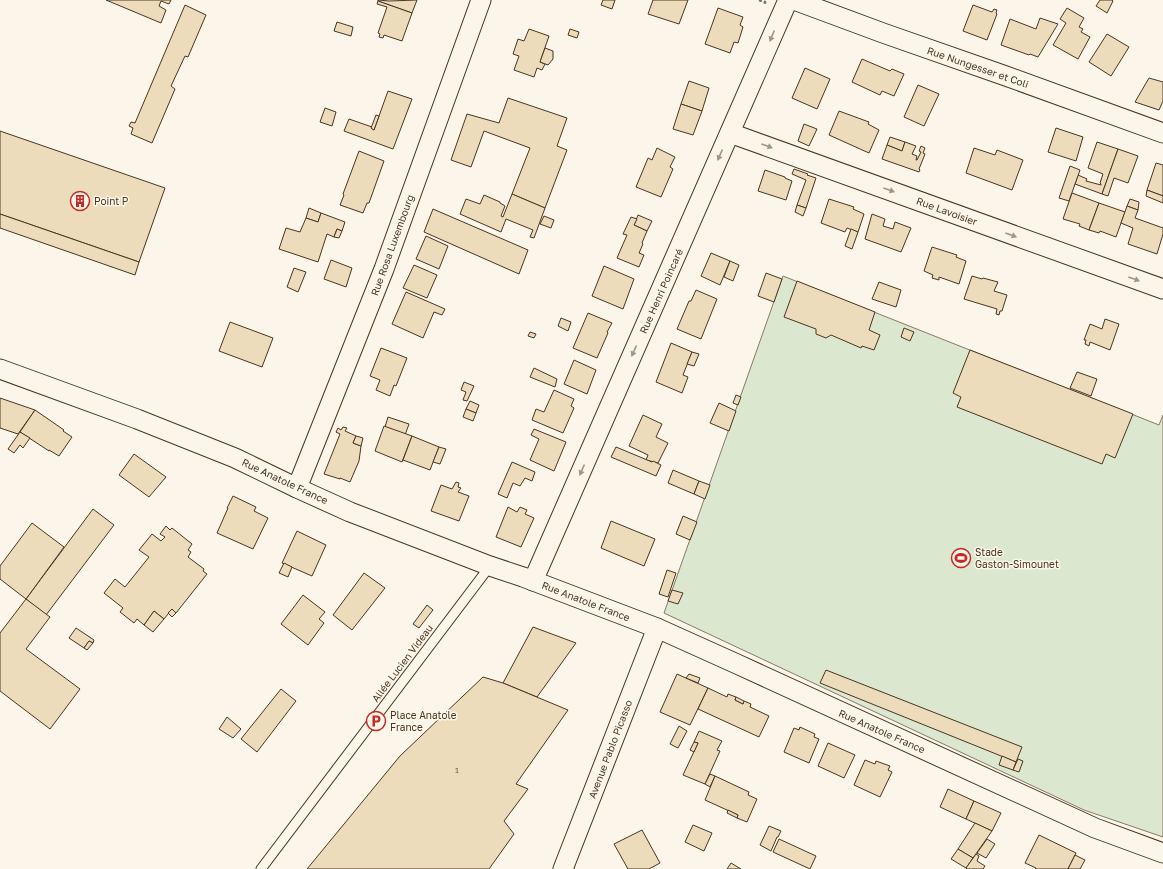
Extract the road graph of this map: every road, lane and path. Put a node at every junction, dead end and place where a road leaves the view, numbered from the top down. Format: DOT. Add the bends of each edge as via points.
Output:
graph roads {
  1 [pos="481,0"];
  2 [pos="759,0"];
  3 [pos="788,0"];
  4 [pos="794,0"];
  5 [pos="768,9"];
  6 [pos="730,133"];
  7 [pos="1163,133"];
  8 [pos="1163,289"];
  9 [pos="0,369"];
  10 [pos="297,488"];
  11 [pos="490,566"];
  12 [pos="533,581"];
  13 [pos="657,628"];
  14 [pos="1163,853"];
  15 [pos="261,869"];
  16 [pos="563,869"];
  1 -- 10 [label="street, Rue Rosa Luxembourg" via="384,269"];
  2 -- 5 [label="path" via="765,2"];
  3 -- 6 [label="street, Rue Henri Poincaré, one-way"];
  4 -- 7 [label="street, Rue Nungesser et Coli"];
  6 -- 8 [label="street, Rue Lavoisier, one-way"];
  6 -- 12 [label="street, Rue Henri Poincaré, one-way"];
  9 -- 10 [label="street, Rue Anatole France" via="137,418 235,458"];
  10 -- 11 [label="street, Rue Anatole France" via="350,512"];
  11 -- 12 [label="street, Rue Anatole France"];
  11 -- 15 [label="lane, Allée Lucien Videau"];
  12 -- 13 [label="street, Rue Anatole France"];
  13 -- 14 [label="street, Rue Anatole France" via="1095,828"];
  13 -- 16 [label="street, Avenue Pablo Picasso"];
}
